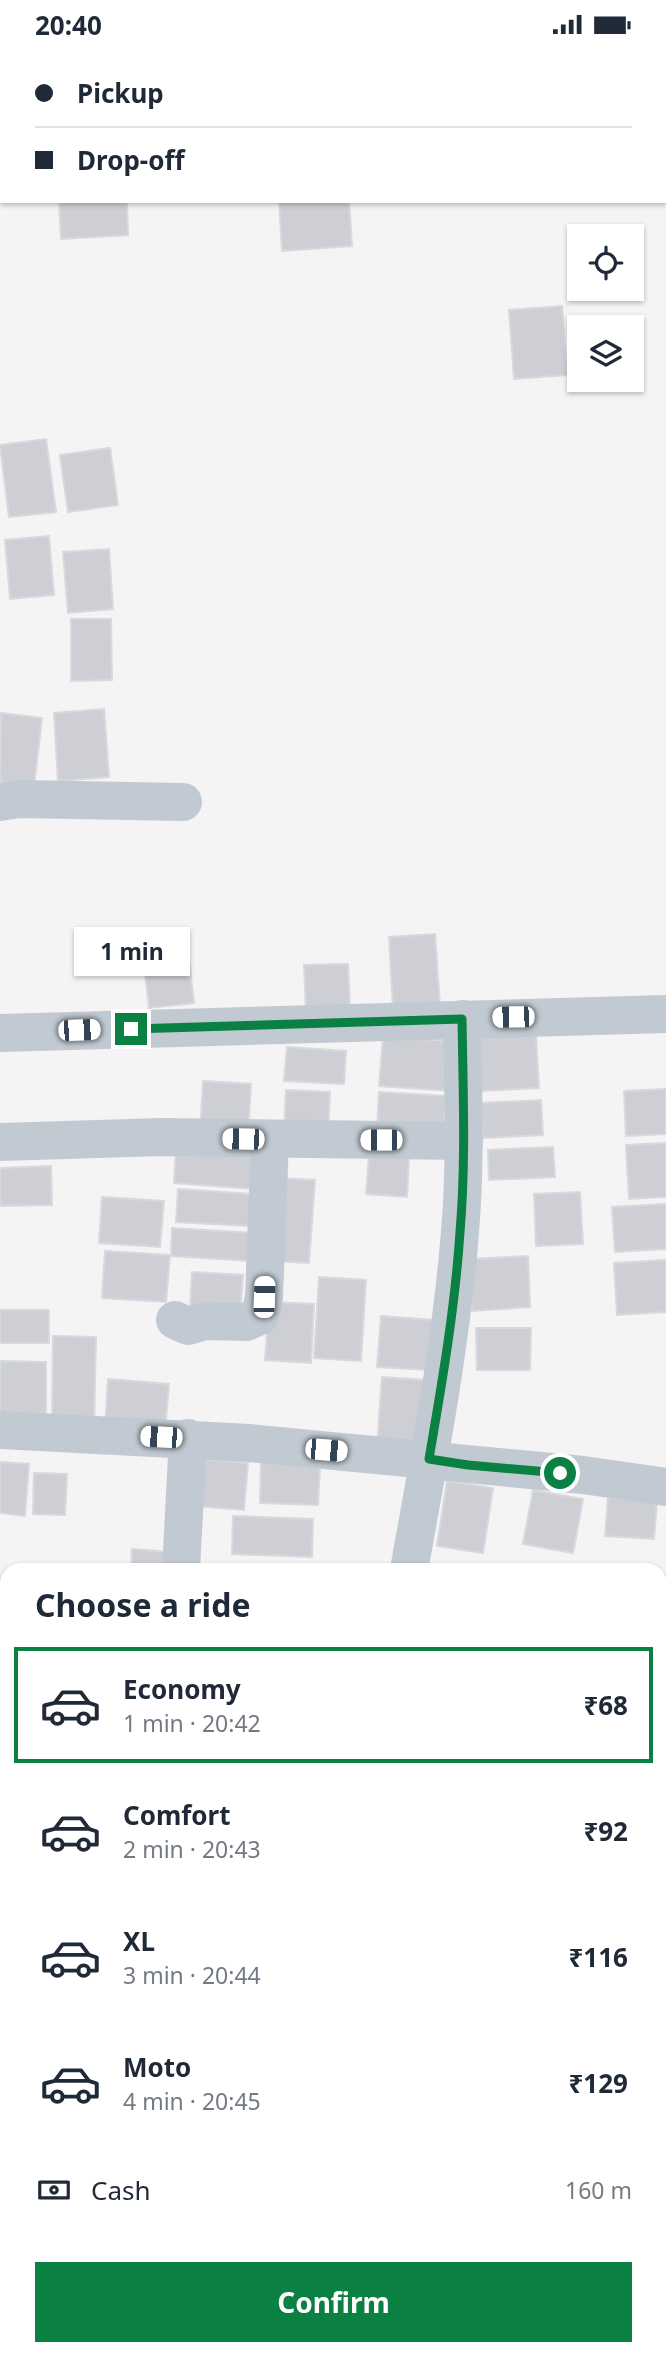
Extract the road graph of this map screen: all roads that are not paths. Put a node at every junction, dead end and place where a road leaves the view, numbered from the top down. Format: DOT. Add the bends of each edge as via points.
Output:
graph roads {
  1 [pos="183,801"];
  2 [pos="0,802"];
  3 [pos="666,1014"];
  4 [pos="462,1019"];
  5 [pos="0,1033"];
  6 [pos="270,1140"];
  7 [pos="464,1141"];
  8 [pos="0,1142"];
  9 [pos="175,1320"];
  10 [pos="0,1430"];
  11 [pos="188,1438"];
  12 [pos="429,1459"];
  13 [pos="666,1487"];
  14 [pos="181,1563"];
  15 [pos="410,1563"];
  1 -- 2 [label="street"];
  3 -- 4 [label="street"];
  4 -- 5 [label="street"];
  4 -- 7 [label="street"];
  6 -- 7 [label="street"];
  6 -- 8 [label="street" via="162,1137"];
  6 -- 9 [label="street" via="260,1316 246,1322 205,1321 188,1326"];
  7 -- 12 [label="street" via="452,1322"];
  10 -- 11 [label="street"];
  11 -- 12 [label="street"];
  11 -- 14 [label="street"];
  12 -- 13 [label="street"];
  12 -- 15 [label="street"];
}
